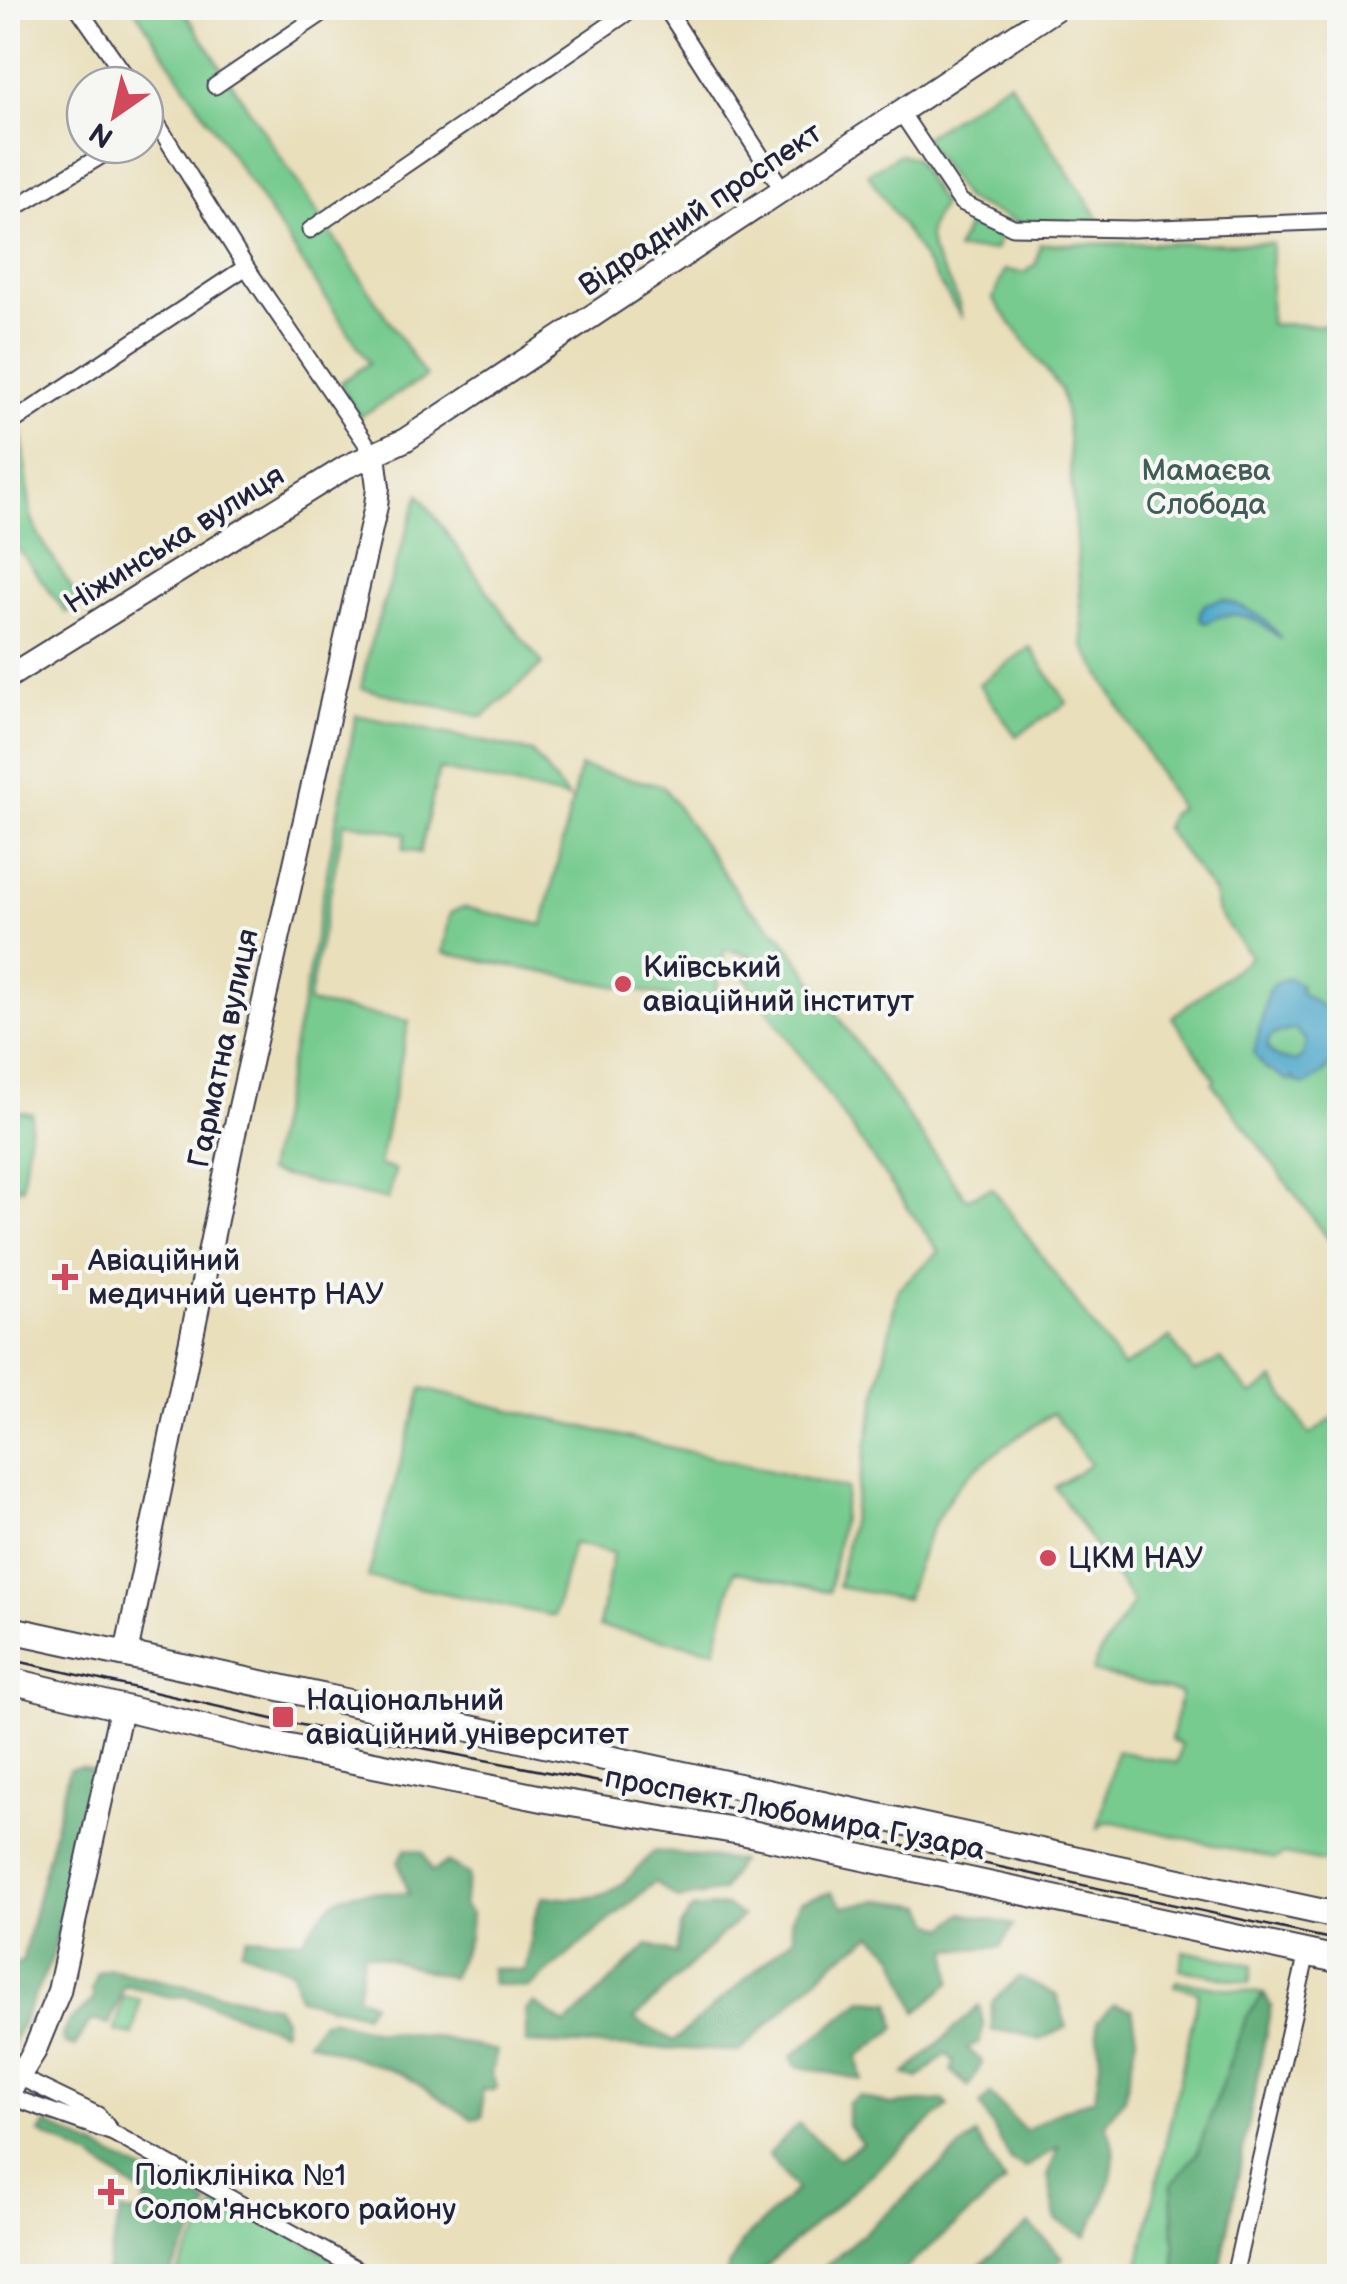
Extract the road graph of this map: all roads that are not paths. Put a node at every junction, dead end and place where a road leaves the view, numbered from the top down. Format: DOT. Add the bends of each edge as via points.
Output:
graph roads {
  1 [pos="78,8"];
  2 [pos="330,8"];
  3 [pos="634,8"];
  4 [pos="666,8"];
  5 [pos="1057,8"];
  6 [pos="118,65"];
  7 [pos="215,86"];
  8 [pos="900,111"];
  9 [pos="165,146"];
  10 [pos="86,165"];
  11 [pos="782,189"];
  12 [pos="8,212"];
  13 [pos="1340,220"];
  14 [pos="310,230"];
  15 [pos="246,267"];
  16 [pos="8,425"];
  17 [pos="374,456"];
  18 [pos="8,677"];
  19 [pos="8,1629"];
  20 [pos="126,1654"];
  21 [pos="8,1680"];
  22 [pos="121,1709"];
  23 [pos="1340,1916"];
  24 [pos="1307,1953"];
  25 [pos="1340,1960"];
  26 [pos="12,2089"];
  27 [pos="370,2276"];
  28 [pos="1234,2276"];
  1 -- 6 [label="street"];
  2 -- 7 [label="street"];
  3 -- 14 [label="street"];
  4 -- 11 [label="street"];
  5 -- 8 [label="main road, Відрадний проспект"];
  8 -- 11 [label="main road, Відрадний проспект"];
  8 -- 13 [label="street" via="961,202 1013,226 1134,229"];
  9 -- 15 [label="street"];
  10 -- 12 [label="street"];
  11 -- 17 [label="main road, Відрадний проспект"];
  15 -- 16 [label="street"];
  15 -- 17 [label="street"];
  17 -- 18 [label="main road, Ніжинська вулиця"];
  17 -- 20 [label="main road, Гарматна вулиця" via="376,506 235,1129"];
  19 -- 20 [label="main road, проспект Любомира Гузара"];
  20 -- 23 [label="main road, проспект Любомира Гузара"];
  21 -- 22 [label="main road, проспект Любомира Гузара"];
  22 -- 24 [label="main road, проспект Любомира Гузара" via="412,1773 744,1832"];
  22 -- 26 [label="main road" via="58,1990"];
  24 -- 25 [label="main road, проспект Любомира Гузара"];
  24 -- 28 [label="street"];
  26 -- 27 [label="street" via="98,2115 113,2133"];
}
